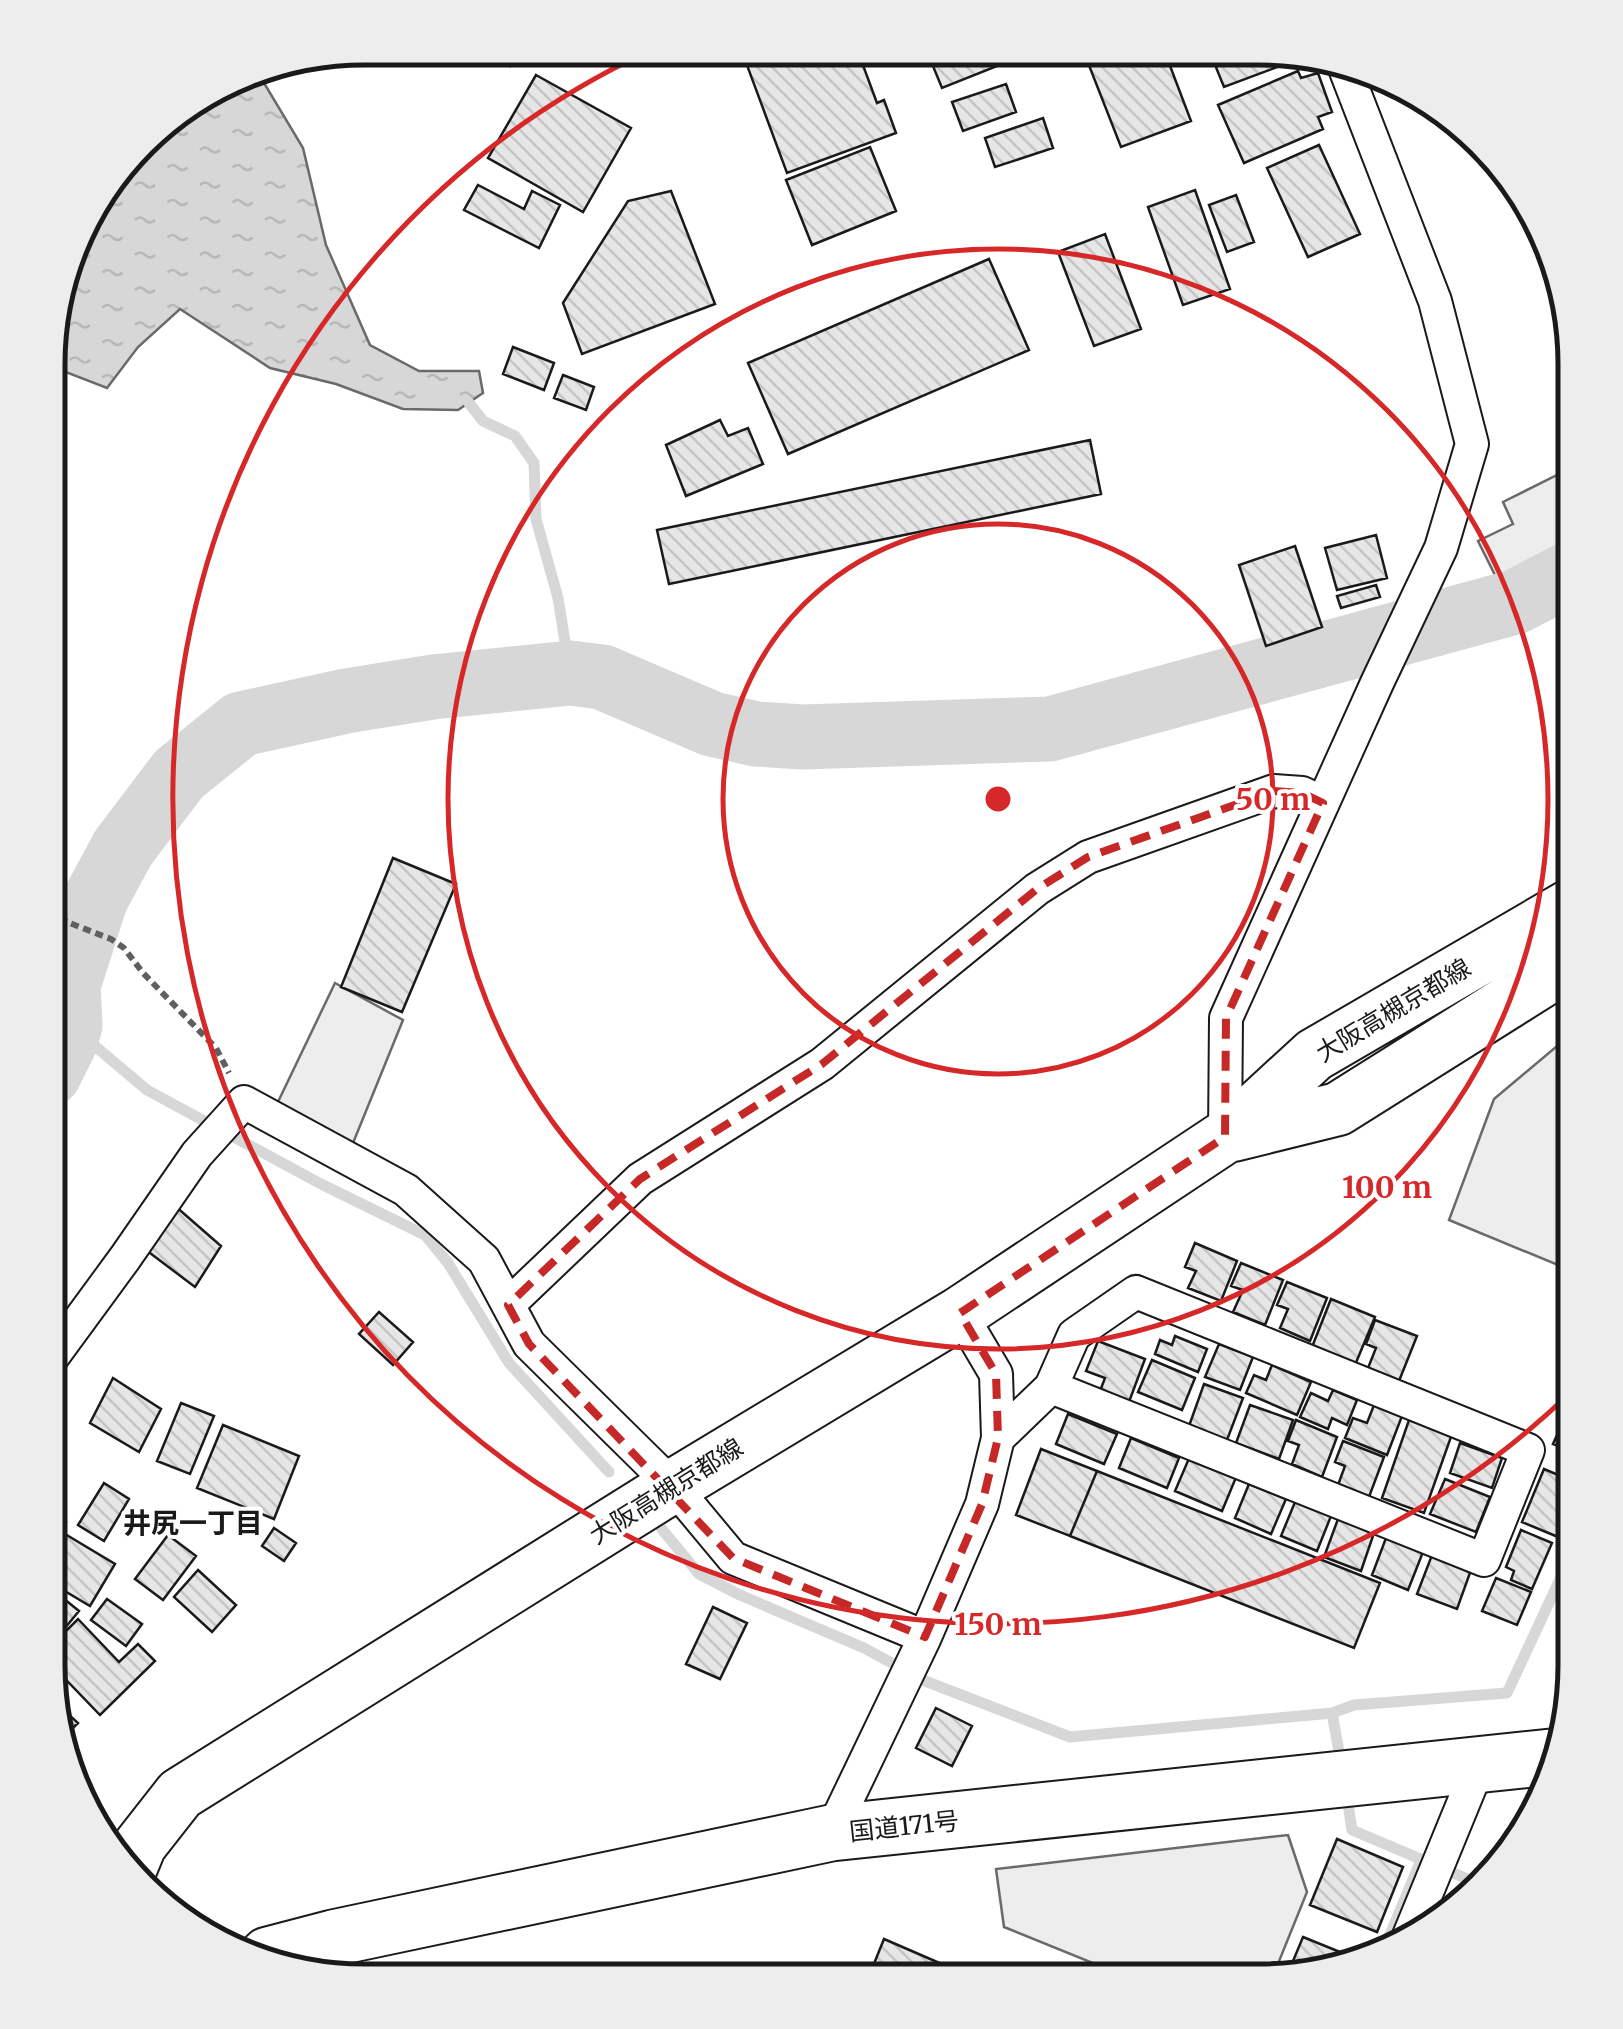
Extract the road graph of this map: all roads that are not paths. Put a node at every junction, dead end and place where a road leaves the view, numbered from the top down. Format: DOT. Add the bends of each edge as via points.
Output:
graph roads {
  1 [pos="1349,79"];
  2 [pos="1323,804"];
  3 [pos="1558,913"];
  4 [pos="1558,971"];
  5 [pos="1226,1137"];
  6 [pos="508,1306"];
  7 [pos="960,1313"];
  8 [pos="65,1340"];
  9 [pos="1050,1388"];
  10 [pos="998,1438"];
  11 [pos="672,1486"];
  12 [pos="922,1643"];
  13 [pos="1543,1758"];
  14 [pos="1478,1765"];
  15 [pos="831,1833"];
  16 [pos="135,1857"];
  17 [pos="1415,1920"];
  18 [pos="283,1952"];
  1 -- 2 [label="street" via="1435,302 1472,444 1441,548"];
  2 -- 5 [label="street" via="1226,1018"];
  2 -- 6 [label="street" via="1274,791 1088,856 1037,889 822,1064 640,1179"];
  3 -- 5 [label="main road, 大阪高槻京都線" via="1314,1055"];
  4 -- 5 [label="main road, 大阪高槻京都線" via="1338,1109"];
  5 -- 7 [label="main road, 大阪高槻京都線"];
  6 -- 8 [label="street" via="484,1260 406,1190 240,1106 202,1148"];
  6 -- 11 [label="street" via="529,1344"];
  7 -- 10 [label="street" via="996,1374"];
  7 -- 11 [label="main road, 大阪高槻京都線"];
  9 -- 9 [label="street" via="1074,1335 1136,1292 1528,1450 1484,1560"];
  9 -- 10 [label="street"];
  10 -- 12 [label="street" via="982,1504"];
  11 -- 12 [label="street" via="733,1558"];
  11 -- 16 [label="main road, 大阪高槻京都線" via="180,1794"];
  12 -- 15 [label="street"];
  13 -- 14 [label="highway, 国道171号"];
  14 -- 15 [label="highway, 国道171号"];
  14 -- 17 [label="street"];
  15 -- 18 [label="highway, 国道171号"];
}
